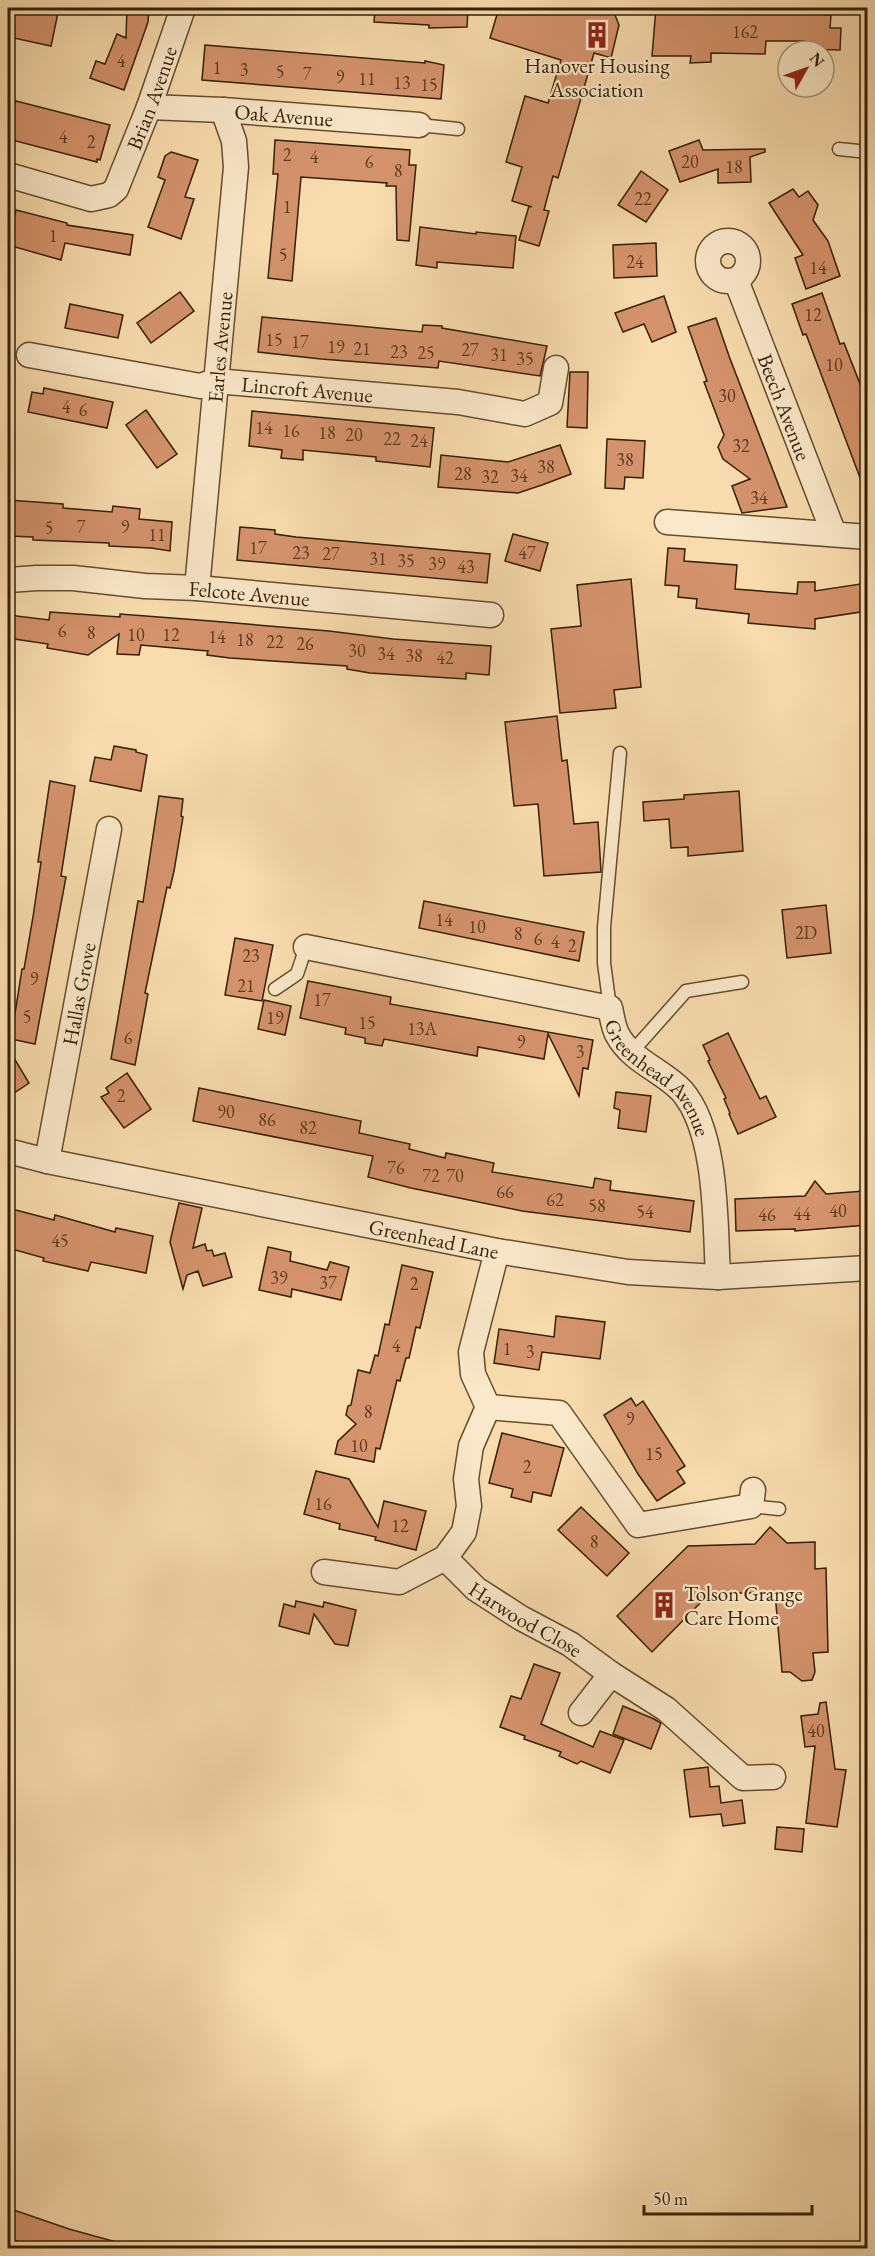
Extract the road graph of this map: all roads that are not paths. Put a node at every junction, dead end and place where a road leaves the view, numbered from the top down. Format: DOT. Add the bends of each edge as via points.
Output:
graph roads {
  1 [pos="183,8"];
  2 [pos="148,107"];
  3 [pos="223,110"];
  4 [pos="419,125"];
  5 [pos="458,129"];
  6 [pos="840,149"];
  7 [pos="867,152"];
  8 [pos="8,175"];
  9 [pos="736,280"];
  10 [pos="29,355"];
  11 [pos="556,368"];
  12 [pos="216,381"];
  13 [pos="667,522"];
  14 [pos="834,534"];
  15 [pos="867,537"];
  16 [pos="8,580"];
  17 [pos="197,588"];
  18 [pos="491,615"];
  19 [pos="620,753"];
  20 [pos="109,829"];
  21 [pos="306,947"];
  22 [pos="742,982"];
  23 [pos="275,989"];
  24 [pos="610,1008"];
  25 [pos="631,1053"];
  26 [pos="8,1151"];
  27 [pos="47,1161"];
  28 [pos="497,1251"];
  29 [pos="867,1268"];
  30 [pos="718,1277"];
  31 [pos="488,1407"];
  32 [pos="752,1498"];
  33 [pos="779,1509"];
  34 [pos="445,1558"];
  35 [pos="324,1572"];
  36 [pos="611,1674"];
  37 [pos="581,1713"];
  38 [pos="773,1777"];
  1 -- 2 [label="street, Brian Avenue"];
  2 -- 3 [label="street, Oak Avenue"];
  2 -- 8 [label="street, Brian Avenue" via="116,189 110,195 91,199"];
  3 -- 4 [label="street, Oak Avenue"];
  3 -- 12 [label="street, Earles Avenue" via="234,141 237,167"];
  4 -- 5 [label="lane"];
  6 -- 7 [label="lane"];
  9 -- 14 [label="street, Beech Avenue"];
  10 -- 12 [label="street, Lincroft Avenue" via="200,386"];
  11 -- 12 [label="street, Lincroft Avenue" via="550,403 525,414 458,402"];
  12 -- 17 [label="street, Earles Avenue"];
  13 -- 14 [label="street"];
  14 -- 15 [label="street"];
  16 -- 17 [label="street, Felcote Avenue" via="73,578"];
  17 -- 18 [label="street, Felcote Avenue"];
  19 -- 24 [label="lane" via="604,927"];
  20 -- 27 [label="street, Hallas Grove"];
  21 -- 23 [label="lane" via="297,974"];
  21 -- 24 [label="street, Greenhead Avenue"];
  22 -- 25 [label="lane" via="686,991"];
  24 -- 25 [label="street, Greenhead Avenue" via="617,1034"];
  25 -- 30 [label="street, Greenhead Avenue" via="682,1091 698,1117 712,1181"];
  26 -- 27 [label="street, Greenhead Lane"];
  27 -- 28 [label="street, Greenhead Lane"];
  28 -- 30 [label="street, Greenhead Lane" via="628,1272"];
  28 -- 31 [label="street" via="471,1352 473,1374"];
  29 -- 30 [label="street, Greenhead Lane"];
  31 -- 32 [label="street" via="559,1413 638,1525"];
  31 -- 34 [label="street" via="471,1446 464,1532"];
  32 -- 33 [label="lane"];
  34 -- 35 [label="street" via="399,1582"];
  34 -- 36 [label="street, Harwood Close" via="476,1589 570,1644"];
  36 -- 37 [label="street"];
  36 -- 38 [label="street, Harwood Close" via="666,1709 743,1778"];
}
